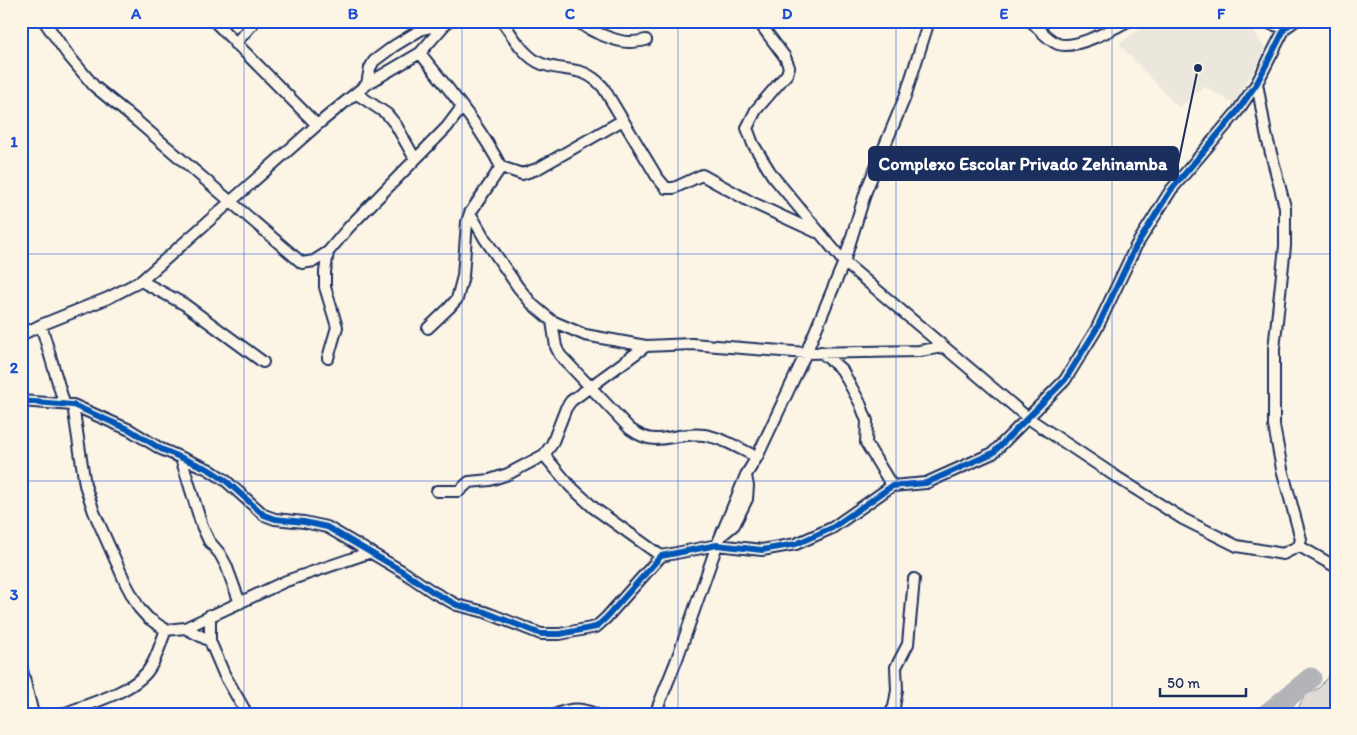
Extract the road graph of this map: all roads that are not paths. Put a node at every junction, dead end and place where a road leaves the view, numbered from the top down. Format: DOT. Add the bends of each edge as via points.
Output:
graph roads {
  1 [pos="44,21"];
  2 [pos="214,21"];
  3 [pos="255,21"];
  4 [pos="502,21"];
  5 [pos="578,21"];
  6 [pos="758,21"];
  7 [pos="929,21"];
  8 [pos="1031,21"];
  9 [pos="1128,21"];
  10 [pos="1267,21"];
  11 [pos="1295,21"];
  12 [pos="446,23"];
  13 [pos="1285,28"];
  14 [pos="646,40"];
  15 [pos="236,44"];
  16 [pos="420,53"];
  17 [pos="1257,83"];
  18 [pos="367,84"];
  19 [pos="357,94"];
  20 [pos="462,107"];
  21 [pos="623,120"];
  22 [pos="317,125"];
  23 [pos="416,159"];
  24 [pos="501,168"];
  25 [pos="231,202"];
  26 [pos="470,213"];
  27 [pos="819,234"];
  28 [pos="328,252"];
  29 [pos="844,262"];
  30 [pos="141,281"];
  31 [pos="552,320"];
  32 [pos="41,325"];
  33 [pos="428,328"];
  34 [pos="21,335"];
  35 [pos="646,346"];
  36 [pos="944,347"];
  37 [pos="821,352"];
  38 [pos="840,352"];
  39 [pos="806,353"];
  40 [pos="328,358"];
  41 [pos="263,362"];
  42 [pos="842,370"];
  43 [pos="590,386"];
  44 [pos="21,401"];
  45 [pos="68,404"];
  46 [pos="1028,418"];
  47 [pos="544,455"];
  48 [pos="757,457"];
  49 [pos="181,458"];
  50 [pos="892,486"];
  51 [pos="437,491"];
  52 [pos="719,540"];
  53 [pos="1299,546"];
  54 [pos="371,552"];
  55 [pos="661,556"];
  56 [pos="1336,567"];
  57 [pos="914,579"];
  58 [pos="240,603"];
  59 [pos="210,615"];
  60 [pos="185,628"];
  61 [pos="166,630"];
  62 [pos="210,641"];
  63 [pos="21,666"];
  64 [pos="33,714"];
  65 [pos="63,714"];
  66 [pos="247,714"];
  67 [pos="557,714"];
  68 [pos="595,714"];
  69 [pos="655,714"];
  70 [pos="890,714"];
  1 -- 25 [label="street" via="94,86"];
  2 -- 15 [label="street"];
  3 -- 15 [label="street"];
  4 -- 21 [label="street" via="526,52 541,63 594,77"];
  5 -- 14 [label="street" via="628,43"];
  6 -- 27 [label="street" via="789,67 787,74 756,110 747,128 772,175"];
  7 -- 29 [label="street" via="905,97 866,191"];
  8 -- 9 [label="street" via="1059,44 1097,37"];
  10 -- 13 [label="street"];
  11 -- 13 [label="street"];
  12 -- 16 [label="street"];
  12 -- 18 [label="street" via="422,29 374,61"];
  13 -- 17 [label="street"];
  15 -- 22 [label="street"];
  16 -- 18 [label="street"];
  16 -- 20 [label="street"];
  17 -- 46 [label="street" via="1237,112 1171,190 1136,246 1096,330 1065,380"];
  17 -- 53 [label="street" via="1285,207 1285,246 1274,349 1274,426 1301,539"];
  18 -- 19 [label="street"];
  19 -- 22 [label="street"];
  19 -- 23 [label="street" via="387,114"];
  20 -- 23 [label="street"];
  20 -- 24 [label="street"];
  21 -- 24 [label="street" via="538,169 522,174"];
  21 -- 27 [label="street" via="666,188 674,188 702,175"];
  22 -- 25 [label="street"];
  23 -- 28 [label="street"];
  24 -- 26 [label="street"];
  25 -- 28 [label="street" via="302,263 314,261"];
  25 -- 30 [label="street"];
  26 -- 31 [label="street" via="518,287"];
  26 -- 33 [label="street" via="457,299"];
  27 -- 29 [label="street"];
  28 -- 40 [label="street" via="325,287 338,327"];
  29 -- 36 [label="street"];
  29 -- 39 [label="street"];
  30 -- 32 [label="street"];
  30 -- 41 [label="street" via="184,304"];
  31 -- 35 [label="street" via="585,335"];
  31 -- 43 [label="street" via="560,355"];
  32 -- 34 [label="street"];
  32 -- 45 [label="street"];
  35 -- 39 [label="street" via="692,344"];
  35 -- 43 [label="street"];
  36 -- 38 [label="street" via="919,351"];
  36 -- 46 [label="street"];
  37 -- 38 [label="street"];
  37 -- 39 [label="street"];
  37 -- 42 [label="street"];
  38 -- 42 [label="street"];
  39 -- 48 [label="street"];
  42 -- 50 [label="street" via="867,421 866,443"];
  43 -- 47 [label="street" via="566,408 552,444"];
  43 -- 48 [label="street" via="638,434 654,439 702,434"];
  44 -- 45 [label="street"];
  45 -- 49 [label="street" via="130,430"];
  45 -- 61 [label="street" via="94,512 139,608"];
  46 -- 50 [label="street" via="993,453 926,483"];
  46 -- 53 [label="street" via="1183,519 1237,546 1283,554"];
  47 -- 51 [label="street" via="508,474 469,482 459,491"];
  47 -- 55 [label="street" via="594,508"];
  48 -- 52 [label="street" via="746,475 747,499 734,525"];
  49 -- 54 [label="street" via="225,480 264,515 326,527"];
  49 -- 58 [label="street" via="202,526 226,565"];
  50 -- 52 [label="street" via="832,528 796,544 762,550"];
  52 -- 55 [label="street"];
  52 -- 69 [label="street"];
  53 -- 56 [label="street"];
  54 -- 55 [label="street" via="457,604 541,634 560,634 596,626"];
  54 -- 58 [label="street" via="286,581"];
  57 -- 70 [label="street" via="908,644 896,667 898,690"];
  58 -- 59 [label="street"];
  59 -- 60 [label="street"];
  59 -- 62 [label="street"];
  60 -- 61 [label="street"];
  60 -- 62 [label="street"];
  61 -- 65 [label="street" via="152,666 143,677"];
  62 -- 66 [label="street"];
  63 -- 64 [label="street"];
  67 -- 68 [label="street" via="571,708"];
}
